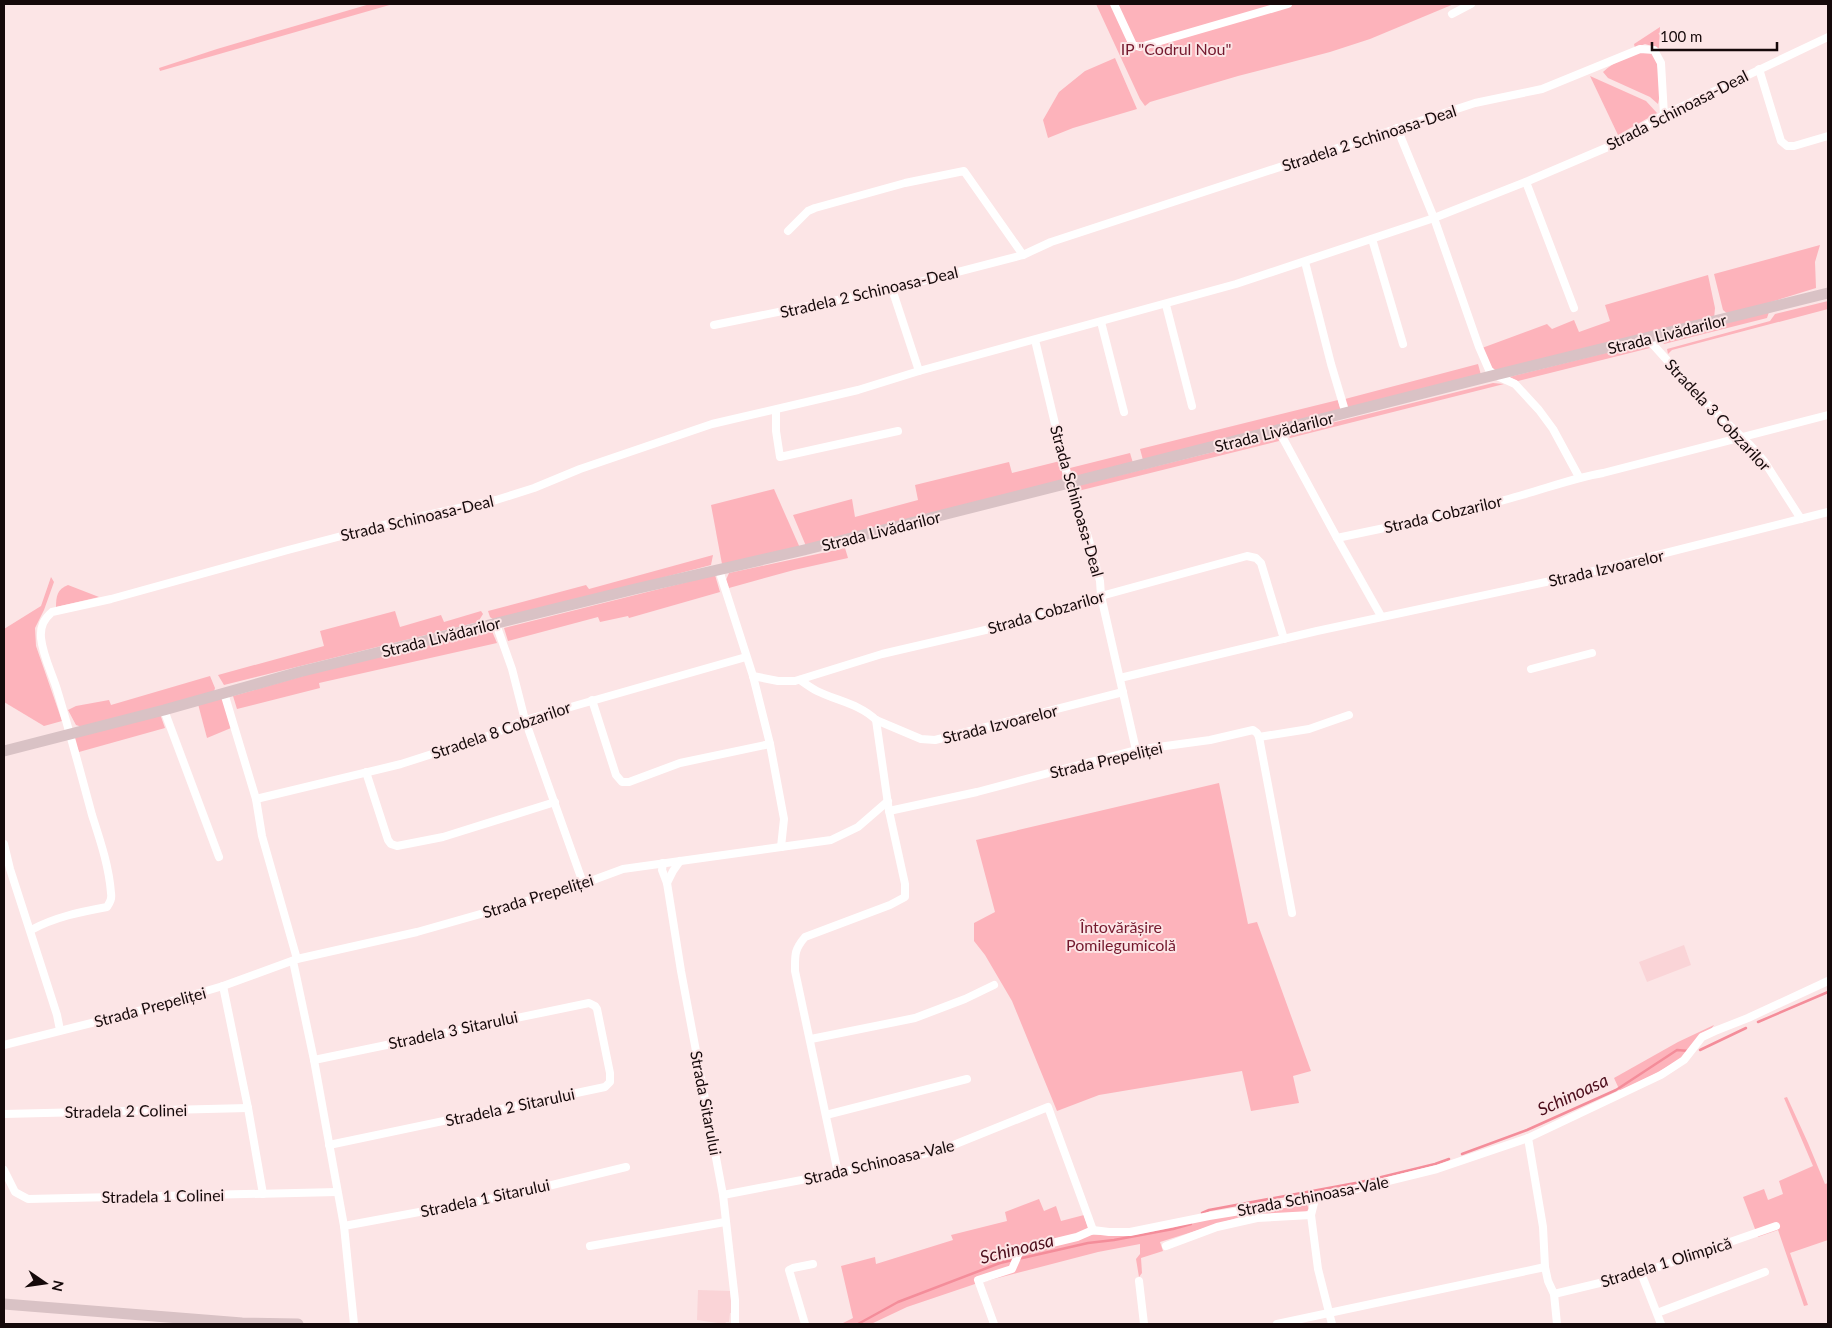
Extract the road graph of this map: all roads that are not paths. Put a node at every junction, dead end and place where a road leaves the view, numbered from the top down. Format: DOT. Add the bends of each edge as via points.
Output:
graph roads {
  1 [pos="1114,4"];
  2 [pos="1288,4"];
  3 [pos="1471,4"];
  4 [pos="1452,14"];
  5 [pos="1828,37"];
  6 [pos="1759,69"];
  7 [pos="1664,115"];
  8 [pos="1397,128"];
  9 [pos="1828,136"];
  10 [pos="1526,182"];
  11 [pos="1434,218"];
  12 [pos="788,231"];
  13 [pos="1372,239"];
  14 [pos="1023,255"];
  15 [pos="1305,262"];
  16 [pos="892,289"];
  17 [pos="1828,293"];
  18 [pos="1166,305"];
  19 [pos="1574,308"];
  20 [pos="1101,322"];
  21 [pos="714,326"];
  22 [pos="1648,339"];
  23 [pos="1035,340"];
  24 [pos="1402,344"];
  25 [pos="919,371"];
  26 [pos="1495,375"];
  27 [pos="1192,406"];
  28 [pos="776,410"];
  29 [pos="1124,412"];
  30 [pos="1346,414"];
  31 [pos="1828,415"];
  32 [pos="898,431"];
  33 [pos="1279,431"];
  34 [pos="1741,437"];
  35 [pos="1579,477"];
  36 [pos="1069,484"];
  37 [pos="1828,512"];
  38 [pos="1801,519"];
  39 [pos="1337,538"];
  40 [pos="719,570"];
  41 [pos="1101,596"];
  42 [pos="1381,616"];
  43 [pos="496,624"];
  44 [pos="1284,638"];
  45 [pos="1592,653"];
  46 [pos="746,657"];
  47 [pos="1531,669"];
  48 [pos="753,676"];
  49 [pos="1120,678"];
  50 [pos="800,680"];
  51 [pos="1123,692"];
  52 [pos="224,693"];
  53 [pos="592,700"];
  54 [pos="164,710"];
  55 [pos="1349,715"];
  56 [pos="525,720"];
  57 [pos="876,720"];
  58 [pos="69,733"];
  59 [pos="1259,737"];
  60 [pos="770,744"];
  61 [pos="1136,750"];
  62 [pos="4,751"];
  63 [pos="366,772"];
  64 [pos="256,799"];
  65 [pos="888,801"];
  66 [pos="555,802"];
  67 [pos="889,811"];
  68 [pos="4,844"];
  69 [pos="780,847"];
  70 [pos="219,857"];
  71 [pos="680,861"];
  72 [pos="663,863"];
  73 [pos="583,883"];
  74 [pos="667,883"];
  75 [pos="1292,913"];
  76 [pos="30,930"];
  77 [pos="295,960"];
  78 [pos="1828,981"];
  79 [pos="994,984"];
  80 [pos="223,986"];
  81 [pos="592,1004"];
  82 [pos="60,1030"];
  83 [pos="811,1038"];
  84 [pos="4,1045"];
  85 [pos="314,1060"];
  86 [pos="967,1079"];
  87 [pos="248,1108"];
  88 [pos="4,1114"];
  89 [pos="826,1115"];
  90 [pos="1528,1138"];
  91 [pos="328,1145"];
  92 [pos="626,1167"];
  93 [pos="4,1170"];
  94 [pos="838,1173"];
  95 [pos="337,1192"];
  96 [pos="263,1194"];
  97 [pos="723,1195"];
  98 [pos="1314,1199"];
  99 [pos="1311,1215"];
  100 [pos="725,1222"];
  101 [pos="344,1226"];
  102 [pos="1776,1226"];
  103 [pos="1093,1230"];
  104 [pos="590,1246"];
  105 [pos="1166,1246"];
  106 [pos="813,1264"];
  107 [pos="1545,1267"];
  108 [pos="1765,1272"];
  109 [pos="1641,1273"];
  110 [pos="1139,1281"];
  111 [pos="1554,1294"];
  112 [pos="4,1304"];
  113 [pos="1657,1312"];
  114 [pos="1329,1313"];
  115 [pos="298,1324"];
  116 [pos="354,1324"];
  117 [pos="735,1324"];
  118 [pos="805,1324"];
  119 [pos="994,1324"];
  120 [pos="1144,1324"];
  121 [pos="1277,1324"];
  122 [pos="1332,1324"];
  123 [pos="1557,1324"];
  124 [pos="1661,1324"];
  1 -- 2 [label="street" via="1133,44 1140,47"];
  3 -- 4 [label="street"];
  5 -- 6 [label="street, Strada Schinoasa-Deal"];
  6 -- 7 [label="street, Strada Schinoasa-Deal"];
  6 -- 9 [label="street" via="1781,141 1787,146 1794,146"];
  7 -- 8 [label="street, Stradela 2 Schinoasa-Deal" via="1661,63 1654,50 1640,49 1542,89 1474,103"];
  7 -- 10 [label="street, Strada Schinoasa-Deal" via="1608,147"];
  8 -- 11 [label="street"];
  8 -- 14 [label="street, Stradela 2 Schinoasa-Deal" via="1051,242"];
  10 -- 11 [label="street, Strada Schinoasa-Deal"];
  10 -- 19 [label="street"];
  11 -- 13 [label="street, Strada Schinoasa-Deal"];
  11 -- 26 [label="street" via="1478,348"];
  12 -- 14 [label="street" via="815,208 905,183 964,171"];
  13 -- 15 [label="street, Strada Schinoasa-Deal"];
  13 -- 24 [label="street"];
  14 -- 16 [label="street, Stradela 2 Schinoasa-Deal"];
  15 -- 18 [label="street, Strada Schinoasa-Deal"];
  15 -- 30 [label="street"];
  16 -- 21 [label="street, Stradela 2 Schinoasa-Deal"];
  16 -- 25 [label="street"];
  17 -- 22 [label="street, Strada Livădarilor"];
  18 -- 20 [label="street, Strada Schinoasa-Deal"];
  18 -- 27 [label="street"];
  20 -- 23 [label="street, Strada Schinoasa-Deal"];
  20 -- 29 [label="street"];
  22 -- 26 [label="street, Strada Livădarilor"];
  22 -- 34 [label="street, Stradela 3 Cobzarilor"];
  23 -- 25 [label="street, Strada Schinoasa-Deal"];
  23 -- 36 [label="street, Strada Schinoasa-Deal"];
  25 -- 28 [label="street, Strada Schinoasa-Deal"];
  26 -- 30 [label="street, Strada Livădarilor"];
  26 -- 35 [label="street" via="1515,384 1539,410"];
  28 -- 32 [label="street" via="780,457"];
  28 -- 58 [label="street, Strada Schinoasa-Deal" via="712,424 496,500 395,522 52,612 42,624 41,638"];
  30 -- 33 [label="street, Strada Livădarilor"];
  31 -- 34 [label="street, Strada Cobzarilor"];
  33 -- 36 [label="street, Strada Livădarilor"];
  33 -- 39 [label="street"];
  34 -- 35 [label="street, Strada Cobzarilor"];
  34 -- 38 [label="street, Stradela 3 Cobzarilor" via="1764,461"];
  35 -- 39 [label="street, Strada Cobzarilor" via="1455,513"];
  36 -- 40 [label="street, Strada Livădarilor"];
  36 -- 41 [label="street, Strada Schinoasa-Deal" via="1088,537"];
  37 -- 38 [label="street, Strada Izvoarelor"];
  38 -- 42 [label="street, Strada Izvoarelor" via="1574,576"];
  39 -- 42 [label="street"];
  40 -- 43 [label="street, Strada Livădarilor"];
  40 -- 46 [label="street"];
  41 -- 44 [label="street, Strada Cobzarilor" via="1252,556 1261,564"];
  41 -- 49 [label="street, Strada Schinoasa-Deal"];
  41 -- 50 [label="street, Strada Cobzarilor" via="1080,605 882,654"];
  42 -- 44 [label="street, Strada Izvoarelor"];
  43 -- 52 [label="street, Strada Livădarilor"];
  43 -- 56 [label="street"];
  44 -- 49 [label="street, Strada Izvoarelor"];
  45 -- 47 [label="street"];
  46 -- 48 [label="street"];
  46 -- 53 [label="street, Stradela 8 Cobzarilor"];
  48 -- 50 [label="street, Strada Cobzarilor" via="778,681"];
  48 -- 60 [label="street"];
  49 -- 51 [label="street, Strada Schinoasa-Deal"];
  50 -- 57 [label="street, Strada Izvoarelor" via="816,691 854,705"];
  51 -- 57 [label="street, Strada Izvoarelor" via="935,740 921,739"];
  51 -- 61 [label="street, Strada Schinoasa-Deal"];
  52 -- 54 [label="street, Strada Livădarilor"];
  52 -- 64 [label="street"];
  53 -- 56 [label="street, Stradela 8 Cobzarilor"];
  53 -- 60 [label="street" via="616,775 622,782 680,764"];
  54 -- 58 [label="street, Strada Livădarilor"];
  54 -- 70 [label="street"];
  55 -- 59 [label="street, Strada Prepeliței" via="1309,729"];
  56 -- 63 [label="street, Stradela 8 Cobzarilor" via="480,739"];
  56 -- 66 [label="street"];
  57 -- 65 [label="street"];
  58 -- 62 [label="street, Strada Livădarilor"];
  58 -- 76 [label="street" via="106,864 111,900 107,907 66,916"];
  59 -- 61 [label="street, Strada Prepeliței" via="1253,730 1210,740"];
  59 -- 75 [label="street"];
  60 -- 69 [label="street" via="784,819"];
  61 -- 67 [label="street, Strada Prepeliței" via="978,792"];
  63 -- 64 [label="street, Stradela 8 Cobzarilor"];
  63 -- 66 [label="street" via="388,840 397,846 443,837"];
  64 -- 77 [label="street" via="262,836"];
  65 -- 67 [label="street"];
  65 -- 69 [label="street, Strada Prepeliței" via="858,826 832,840"];
  66 -- 73 [label="street"];
  67 -- 83 [label="street" via="905,897 805,937 797,947 795,971"];
  68 -- 76 [label="street"];
  69 -- 71 [label="street, Strada Prepeliței"];
  71 -- 72 [label="street, Strada Prepeliței"];
  71 -- 74 [label="street"];
  72 -- 73 [label="street, Strada Prepeliței" via="623,869"];
  72 -- 74 [label="street, Strada Sitarului"];
  73 -- 77 [label="street, Strada Prepeliței" via="417,932"];
  74 -- 97 [label="street, Strada Sitarului"];
  76 -- 82 [label="street"];
  77 -- 80 [label="street, Strada Prepeliței"];
  77 -- 85 [label="street"];
  78 -- 90 [label="street, Strada Schinoasa-Vale" via="1714,1030 1702,1037 1684,1060 1661,1075"];
  79 -- 83 [label="street" via="965,1000 915,1018"];
  80 -- 82 [label="street, Strada Prepeliței"];
  80 -- 87 [label="street"];
  81 -- 85 [label="street, Stradela 3 Sitarului"];
  81 -- 91 [label="street, Stradela 2 Sitarului" via="598,1009 610,1072 610,1082 605,1087"];
  82 -- 84 [label="street, Strada Prepeliței"];
  83 -- 89 [label="street"];
  85 -- 91 [label="street"];
  86 -- 89 [label="street"];
  87 -- 88 [label="street, Stradela 2 Colinei"];
  87 -- 96 [label="street"];
  89 -- 94 [label="street"];
  90 -- 98 [label="street, Strada Schinoasa-Vale" via="1437,1169"];
  90 -- 107 [label="street" via="1543,1227"];
  91 -- 95 [label="street"];
  92 -- 101 [label="street, Stradela 1 Sitarului" via="511,1194"];
  93 -- 96 [label="street, Stradela 1 Colinei" via="15,1192 28,1199"];
  94 -- 97 [label="street, Strada Schinoasa-Vale"];
  94 -- 103 [label="street, Strada Schinoasa-Vale" via="941,1150 1048,1107"];
  95 -- 96 [label="street, Stradela 1 Colinei"];
  95 -- 101 [label="street"];
  97 -- 100 [label="street, Strada Sitarului"];
  98 -- 99 [label="street"];
  98 -- 103 [label="street, Strada Schinoasa-Vale" via="1130,1232"];
  99 -- 105 [label="street" via="1257,1218 1217,1227"];
  99 -- 114 [label="street" via="1318,1269"];
  100 -- 104 [label="street"];
  100 -- 117 [label="street, Strada Sitarului"];
  101 -- 116 [label="street"];
  102 -- 109 [label="street, Stradela 1 Olimpică"];
  103 -- 119 [label="street, Strada Schinoasa-Vale" via="1023,1250 1012,1269 978,1280"];
  106 -- 118 [label="street" via="789,1270"];
  107 -- 111 [label="street"];
  107 -- 114 [label="street"];
  108 -- 113 [label="street"];
  109 -- 111 [label="street, Stradela 1 Olimpică"];
  109 -- 113 [label="street"];
  110 -- 120 [label="street"];
  111 -- 123 [label="street"];
  112 -- 115 [label="street" via="242,1323"];
  113 -- 124 [label="street"];
  114 -- 121 [label="street"];
  114 -- 122 [label="street"];
}
